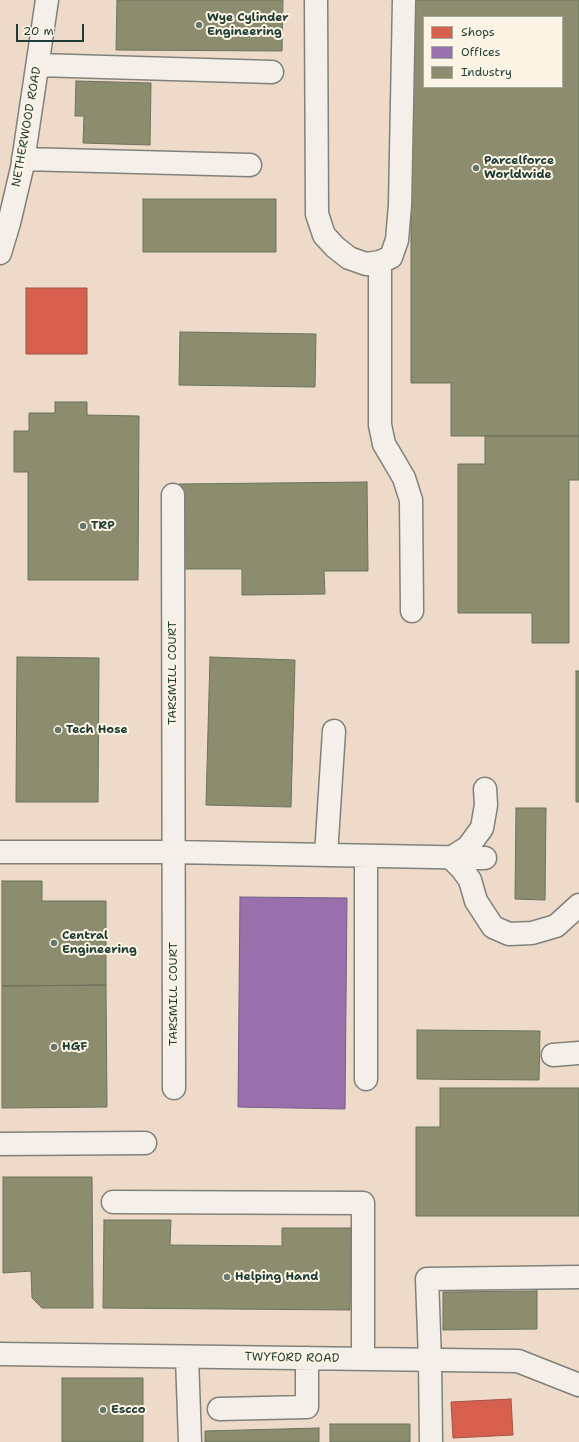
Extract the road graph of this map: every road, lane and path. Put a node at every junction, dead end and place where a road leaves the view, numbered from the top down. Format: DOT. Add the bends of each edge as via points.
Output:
graph roads {
  1 [pos="47,0"];
  2 [pos="316,0"];
  3 [pos="404,0"];
  4 [pos="38,65"];
  5 [pos="272,72"];
  6 [pos="23,158"];
  7 [pos="250,165"];
  8 [pos="0,253"];
  9 [pos="380,262"];
  10 [pos="173,494"];
  11 [pos="412,611"];
  12 [pos="334,731"];
  13 [pos="485,789"];
  14 [pos="0,852"];
  15 [pos="173,852"];
  16 [pos="326,855"];
  17 [pos="366,856"];
  18 [pos="451,858"];
  19 [pos="485,858"];
  20 [pos="579,905"];
  21 [pos="579,1054"];
  22 [pos="553,1055"];
  23 [pos="366,1079"];
  24 [pos="174,1088"];
  25 [pos="145,1143"];
  26 [pos="0,1144"];
  27 [pos="113,1202"];
  28 [pos="579,1277"];
  29 [pos="0,1354"];
  30 [pos="187,1357"];
  31 [pos="307,1358"];
  32 [pos="363,1359"];
  33 [pos="430,1360"];
  34 [pos="579,1385"];
  35 [pos="218,1410"];
  36 [pos="190,1442"];
  37 [pos="431,1442"];
  1 -- 4 [label="street, NETHERWOOD ROAD"];
  2 -- 9 [label="street" via="317,214 324,235 349,258 366,264"];
  3 -- 9 [label="street" via="397,240 391,257"];
  4 -- 5 [label="street"];
  4 -- 6 [label="street, NETHERWOOD ROAD"];
  6 -- 7 [label="street"];
  6 -- 8 [label="street, NETHERWOOD ROAD"];
  9 -- 11 [label="street" via="380,425 384,444 404,478 411,500"];
  10 -- 15 [label="street, TARSMILL COURT"];
  12 -- 16 [label="street"];
  13 -- 18 [label="street" via="486,805 482,828 468,847"];
  14 -- 15 [label="street"];
  15 -- 16 [label="street"];
  15 -- 24 [label="street, TARSMILL COURT"];
  16 -- 17 [label="street"];
  17 -- 18 [label="street"];
  17 -- 23 [label="street"];
  18 -- 19 [label="street"];
  18 -- 20 [label="street" via="470,880 476,901 493,927 509,934 556,926"];
  21 -- 22 [label="street"];
  25 -- 26 [label="street"];
  27 -- 32 [label="street" via="363,1203"];
  28 -- 33 [label="street" via="427,1279"];
  29 -- 30 [label="street, TWYFORD ROAD"];
  30 -- 31 [label="street, TWYFORD ROAD"];
  30 -- 36 [label="street"];
  31 -- 32 [label="street, TWYFORD ROAD"];
  31 -- 35 [label="street" via="306,1407"];
  32 -- 33 [label="street, TWYFORD ROAD"];
  33 -- 34 [label="street, TWYFORD ROAD" via="518,1360"];
  33 -- 37 [label="street"];
}
